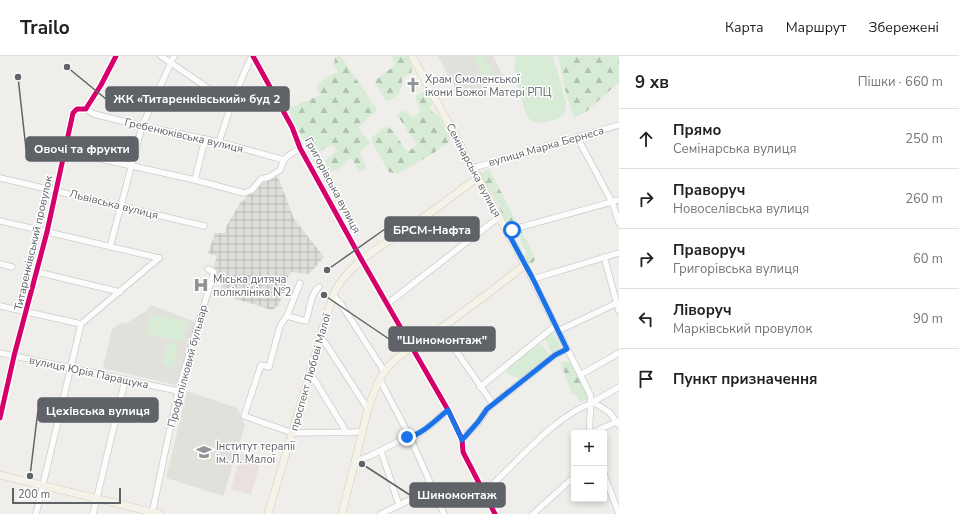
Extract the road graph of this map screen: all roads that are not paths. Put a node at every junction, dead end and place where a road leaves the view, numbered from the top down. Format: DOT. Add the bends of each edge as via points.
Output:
graph roads {
  1 [pos="116,56"];
  2 [pos="161,56"];
  3 [pos="174,56"];
  4 [pos="253,56"];
  5 [pos="412,56"];
  6 [pos="171,63"];
  7 [pos="231,104"];
  8 [pos="86,108"];
  9 [pos="619,125"];
  10 [pos="142,126"];
  11 [pos="577,137"];
  12 [pos="205,139"];
  13 [pos="220,142"];
  14 [pos="300,148"];
  15 [pos="64,151"];
  16 [pos="284,160"];
  17 [pos="131,165"];
  18 [pos="473,168"];
  19 [pos="478,177"];
  20 [pos="0,178"];
  21 [pos="195,180"];
  22 [pos="56,190"];
  23 [pos="619,200"];
  24 [pos="612,202"];
  25 [pos="121,206"];
  26 [pos="499,217"];
  27 [pos="0,221"];
  28 [pos="619,223"];
  29 [pos="204,226"];
  30 [pos="507,231"];
  31 [pos="47,232"];
  32 [pos="110,247"];
  33 [pos="619,253"];
  34 [pos="604,257"];
  35 [pos="362,260"];
  36 [pos="0,264"];
  37 [pos="525,265"];
  38 [pos="12,267"];
  39 [pos="208,269"];
  40 [pos="37,272"];
  41 [pos="533,279"];
  42 [pos="300,284"];
  43 [pos="319,287"];
  44 [pos="120,292"];
  45 [pos="333,295"];
  46 [pos="617,303"];
  47 [pos="387,304"];
  48 [pos="0,306"];
  49 [pos="619,311"];
  50 [pos="27,312"];
  51 [pos="287,316"];
  52 [pos="81,324"];
  53 [pos="440,328"];
  54 [pos="556,328"];
  55 [pos="319,338"];
  56 [pos="413,347"];
  57 [pos="567,349"];
  58 [pos="0,353"];
  59 [pos="619,353"];
  60 [pos="14,356"];
  61 [pos="70,369"];
  62 [pos="384,371"];
  63 [pos="308,375"];
  64 [pos="580,375"];
  65 [pos="125,380"];
  66 [pos="380,380"];
  67 [pos="480,386"];
  68 [pos="619,387"];
  69 [pos="178,391"];
  70 [pos="593,402"];
  71 [pos="493,404"];
  72 [pos="368,409"];
  73 [pos="448,410"];
  74 [pos="0,418"];
  75 [pos="618,423"];
  76 [pos="590,430"];
  77 [pos="599,430"];
  78 [pos="362,432"];
  79 [pos="293,433"];
  80 [pos="347,433"];
  81 [pos="410,437"];
  82 [pos="462,440"];
  83 [pos="381,451"];
  84 [pos="356,461"];
  85 [pos="0,475"];
  86 [pos="571,480"];
  87 [pos="607,482"];
  88 [pos="43,485"];
  89 [pos="432,488"];
  90 [pos="484,492"];
  91 [pos="97,499"];
  92 [pos="399,505"];
  93 [pos="152,513"];
  94 [pos="36,514"];
  95 [pos="93,514"];
  96 [pos="160,514"];
  97 [pos="268,514"];
  98 [pos="342,514"];
  99 [pos="381,514"];
  100 [pos="444,514"];
  101 [pos="495,514"];
  102 [pos="533,514"];
  103 [pos="619,514"];
  1 -- 8 [label="street, Титаренківський провулок"];
  2 -- 6 [label="street"];
  3 -- 6 [label="street"];
  4 -- 7 [label="street"];
  4 -- 14 [label="street, Григорівська вулиця" via="292,127"];
  5 -- 18 [label="main road, Семінарська вулиця"];
  6 -- 7 [label="street"];
  6 -- 10 [label="street"];
  7 -- 13 [label="street"];
  8 -- 10 [label="street, Гребенюківська вулиця" via="94,114"];
  8 -- 15 [label="street, Титаренківський провулок" via="77,109 73,113"];
  9 -- 11 [label="street, вулиця Марка Бернеса"];
  10 -- 12 [label="street, Гребенюківська вулиця"];
  10 -- 17 [label="street"];
  11 -- 18 [label="street, вулиця Марка Бернеса"];
  11 -- 24 [label="street"];
  12 -- 13 [label="street, Гребенюківська вулиця"];
  12 -- 21 [label="street"];
  13 -- 16 [label="street, Гребенюківська вулиця"];
  14 -- 16 [label="street"];
  14 -- 35 [label="street, Григорівська вулиця"];
  15 -- 17 [label="street"];
  15 -- 22 [label="street, Титаренківський провулок"];
  16 -- 21 [label="street" via="280,170 261,179 252,190 244,193"];
  17 -- 21 [label="street"];
  17 -- 25 [label="street"];
  18 -- 19 [label="main road, Семінарська вулиця"];
  19 -- 26 [label="main road, Семінарська вулиця"];
  19 -- 35 [label="main road, проспект Любові Малої"];
  20 -- 22 [label="street, Львівська вулиця"];
  22 -- 25 [label="street, Львівська вулиця"];
  22 -- 31 [label="street, Титаренківський провулок"];
  23 -- 24 [label="street"];
  24 -- 28 [label="street"];
  24 -- 30 [label="street"];
  25 -- 29 [label="street, Львівська вулиця"];
  25 -- 32 [label="street"];
  26 -- 30 [label="main road, Семінарська вулиця"];
  26 -- 47 [label="street"];
  27 -- 31 [label="street"];
  30 -- 37 [label="main road, Семінарська вулиця"];
  31 -- 32 [label="street"];
  31 -- 40 [label="street, Титаренківський провулок"];
  32 -- 44 [label="street" via="159,258"];
  33 -- 34 [label="street"];
  34 -- 41 [label="street"];
  34 -- 46 [label="street"];
  35 -- 45 [label="main road, проспект Любові Малої" via="342,279"];
  35 -- 47 [label="street, Григорівська вулиця"];
  36 -- 38 [label="street"];
  37 -- 41 [label="street, Семінарська вулиця"];
  37 -- 53 [label="main road"];
  39 -- 69 [label="street, Профспілковий бульвар" via="214,272"];
  40 -- 44 [label="street"];
  40 -- 50 [label="street, Титаренківський провулок"];
  41 -- 54 [label="street, Семінарська вулиця"];
  42 -- 51 [label="street"];
  43 -- 51 [label="street" via="313,295 306,321"];
  44 -- 52 [label="street"];
  45 -- 55 [label="main road, проспект Любові Малої"];
  45 -- 62 [label="street"];
  46 -- 49 [label="street"];
  46 -- 54 [label="street"];
  47 -- 56 [label="street, Григорівська вулиця"];
  48 -- 50 [label="street"];
  50 -- 52 [label="street"];
  50 -- 60 [label="street, Титаренківський провулок"];
  51 -- 79 [label="street" via="280,326 269,367 261,365 244,416"];
  52 -- 61 [label="street"];
  53 -- 56 [label="main road"];
  53 -- 67 [label="street"];
  54 -- 57 [label="street, Семінарська вулиця"];
  54 -- 67 [label="street"];
  55 -- 63 [label="main road, проспект Любові Малої"];
  55 -- 72 [label="street" via="324,341"];
  56 -- 62 [label="main road"];
  56 -- 73 [label="street, Григорівська вулиця"];
  57 -- 64 [label="street, Семінарська вулиця"];
  57 -- 71 [label="street" via="555,355"];
  58 -- 60 [label="street, вулиця Юрія Паращука"];
  59 -- 64 [label="street"];
  60 -- 61 [label="street, вулиця Юрія Паращука"];
  60 -- 74 [label="street, Титаренківський провулок"];
  61 -- 65 [label="street, вулиця Юрія Паращука"];
  61 -- 88 [label="street"];
  62 -- 66 [label="main road"];
  63 -- 79 [label="main road, проспект Любові Малої"];
  63 -- 80 [label="street" via="314,379"];
  64 -- 70 [label="street, Семінарська вулиця"];
  65 -- 69 [label="street, вулиця Юрія Паращука"];
  65 -- 91 [label="street"];
  66 -- 72 [label="main road"];
  66 -- 81 [label="street"];
  67 -- 71 [label="street"];
  68 -- 70 [label="street"];
  69 -- 93 [label="street, Профспілковий бульвар"];
  70 -- 75 [label="street" via="609,412"];
  70 -- 76 [label="street"];
  70 -- 90 [label="street" via="578,408 546,433"];
  71 -- 82 [label="street"];
  72 -- 78 [label="main road"];
  73 -- 81 [label="street" via="429,426"];
  73 -- 82 [label="street, Григорівська вулиця"];
  75 -- 77 [label="street"];
  78 -- 80 [label="street"];
  78 -- 84 [label="main road"];
  79 -- 80 [label="street"];
  79 -- 97 [label="main road, проспект Любові Малої"];
  81 -- 83 [label="street"];
  81 -- 89 [label="street"];
  82 -- 90 [label="street, Григорівська вулиця" via="463,452"];
  83 -- 84 [label="street"];
  83 -- 92 [label="street"];
  84 -- 98 [label="main road"];
  85 -- 88 [label="main road"];
  86 -- 102 [label="street"];
  87 -- 103 [label="street"];
  88 -- 91 [label="main road"];
  88 -- 94 [label="street"];
  89 -- 92 [label="street"];
  89 -- 100 [label="street"];
  90 -- 101 [label="street, Григорівська вулиця"];
  91 -- 93 [label="main road"];
  91 -- 95 [label="street"];
  92 -- 99 [label="street"];
  93 -- 96 [label="main road"];
}
